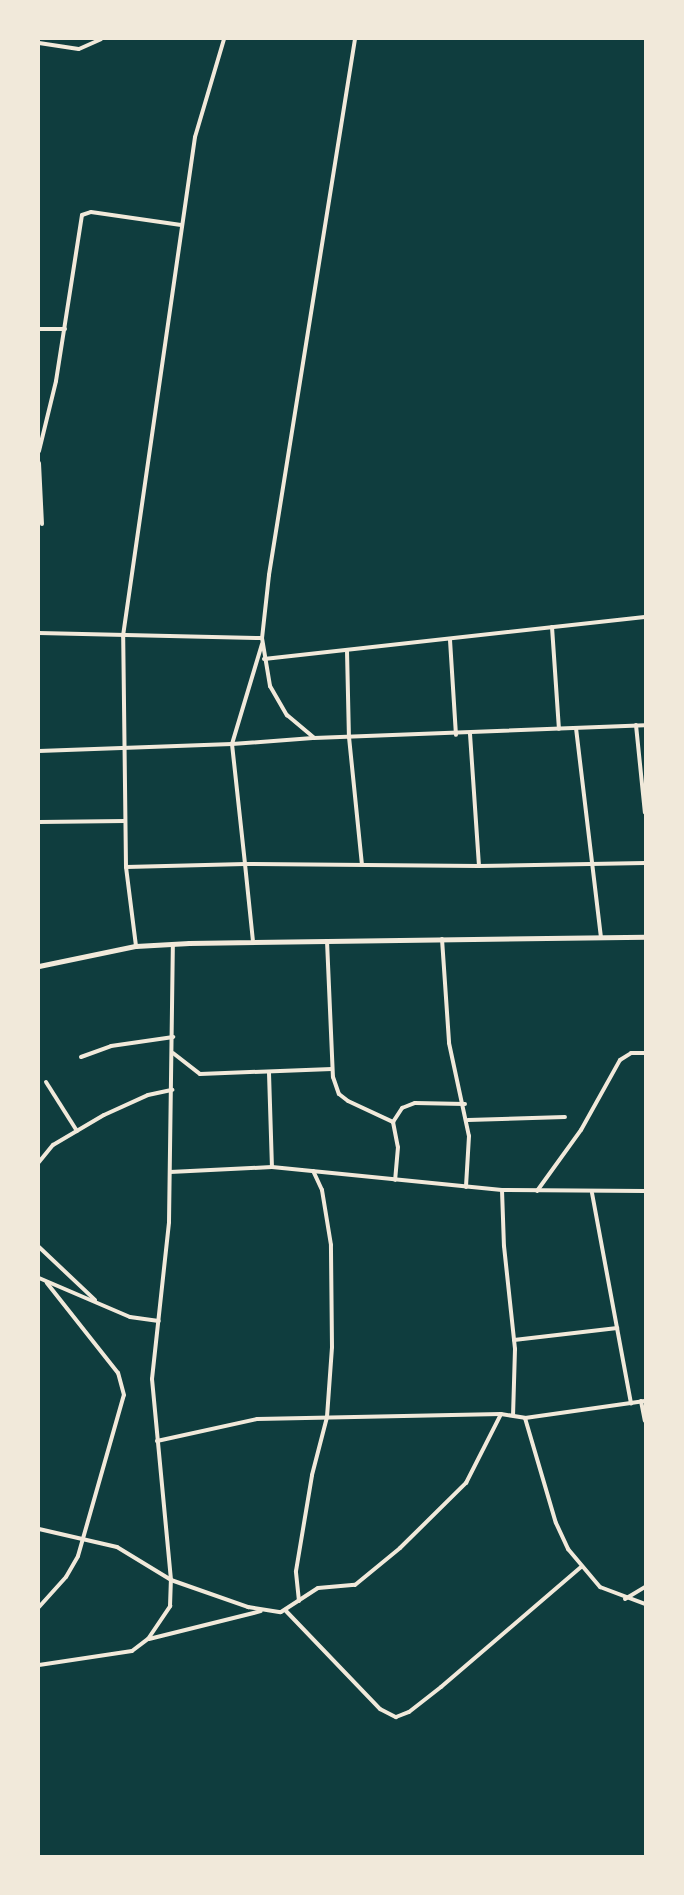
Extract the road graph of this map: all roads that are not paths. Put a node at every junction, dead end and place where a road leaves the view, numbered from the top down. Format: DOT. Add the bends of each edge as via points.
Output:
graph roads {
  1 [pos="101,39"];
  2 [pos="224,39"];
  3 [pos="354,39"];
  4 [pos="39,43"];
  5 [pos="181,225"];
  6 [pos="39,330"];
  7 [pos="65,330"];
  8 [pos="39,451"];
  9 [pos="39,463"];
  10 [pos="42,524"];
  11 [pos="645,617"];
  12 [pos="552,627"];
  13 [pos="39,633"];
  14 [pos="123,636"];
  15 [pos="263,640"];
  16 [pos="450,640"];
  17 [pos="347,651"];
  18 [pos="264,659"];
  19 [pos="636,725"];
  20 [pos="645,725"];
  21 [pos="576,728"];
  22 [pos="560,729"];
  23 [pos="470,734"];
  24 [pos="456,735"];
  25 [pos="349,737"];
  26 [pos="314,738"];
  27 [pos="232,744"];
  28 [pos="121,746"];
  29 [pos="39,751"];
  30 [pos="645,813"];
  31 [pos="124,821"];
  32 [pos="39,822"];
  33 [pos="645,863"];
  34 [pos="244,864"];
  35 [pos="362,864"];
  36 [pos="479,866"];
  37 [pos="593,866"];
  38 [pos="126,867"];
  39 [pos="601,937"];
  40 [pos="645,937"];
  41 [pos="442,939"];
  42 [pos="327,940"];
  43 [pos="253,942"];
  44 [pos="173,944"];
  45 [pos="136,946"];
  46 [pos="39,966"];
  47 [pos="173,1037"];
  48 [pos="173,1052"];
  49 [pos="645,1053"];
  50 [pos="81,1057"];
  51 [pos="332,1069"];
  52 [pos="268,1073"];
  53 [pos="46,1082"];
  54 [pos="172,1090"];
  55 [pos="465,1104"];
  56 [pos="565,1117"];
  57 [pos="468,1120"];
  58 [pos="393,1122"];
  59 [pos="77,1131"];
  60 [pos="39,1162"];
  61 [pos="272,1167"];
  62 [pos="313,1170"];
  63 [pos="170,1172"];
  64 [pos="395,1180"];
  65 [pos="466,1187"];
  66 [pos="502,1190"];
  67 [pos="537,1191"];
  68 [pos="645,1191"];
  69 [pos="592,1193"];
  70 [pos="39,1247"];
  71 [pos="39,1278"];
  72 [pos="47,1283"];
  73 [pos="98,1303"];
  74 [pos="159,1321"];
  75 [pos="617,1328"];
  76 [pos="514,1340"];
  77 [pos="643,1401"];
  78 [pos="631,1403"];
  79 [pos="501,1414"];
  80 [pos="513,1415"];
  81 [pos="327,1417"];
  82 [pos="525,1418"];
  83 [pos="645,1421"];
  84 [pos="157,1441"];
  85 [pos="39,1529"];
  86 [pos="84,1541"];
  87 [pos="581,1567"];
  88 [pos="171,1580"];
  89 [pos="645,1587"];
  90 [pos="625,1599"];
  91 [pos="299,1601"];
  92 [pos="645,1604"];
  93 [pos="39,1607"];
  94 [pos="263,1611"];
  95 [pos="286,1611"];
  96 [pos="148,1639"];
  97 [pos="39,1665"];
  1 -- 4 [label="street" via="79,49"];
  2 -- 5 [label="street" via="198,122"];
  3 -- 15 [label="street" via="290,432"];
  5 -- 7 [label="street" via="84,213 79,224"];
  5 -- 14 [label="street"];
  6 -- 7 [label="street"];
  7 -- 8 [label="street"];
  9 -- 10 [label="street"];
  11 -- 12 [label="street"];
  12 -- 16 [label="street"];
  12 -- 22 [label="street"];
  13 -- 14 [label="street"];
  14 -- 15 [label="street"];
  14 -- 28 [label="street"];
  15 -- 18 [label="street"];
  15 -- 27 [label="street"];
  16 -- 17 [label="street"];
  16 -- 24 [label="street"];
  17 -- 18 [label="street"];
  17 -- 25 [label="street"];
  18 -- 26 [label="street" via="276,700"];
  19 -- 20 [label="street"];
  19 -- 21 [label="street"];
  19 -- 30 [label="street"];
  21 -- 22 [label="street"];
  21 -- 37 [label="street"];
  22 -- 23 [label="street"];
  23 -- 24 [label="street"];
  23 -- 36 [label="street"];
  24 -- 25 [label="street"];
  25 -- 26 [label="street"];
  25 -- 35 [label="street"];
  26 -- 27 [label="street"];
  27 -- 28 [label="street"];
  27 -- 34 [label="street"];
  28 -- 29 [label="street"];
  28 -- 31 [label="street"];
  31 -- 32 [label="street"];
  31 -- 38 [label="street"];
  33 -- 37 [label="street"];
  34 -- 35 [label="street"];
  34 -- 38 [label="street"];
  34 -- 43 [label="street"];
  35 -- 36 [label="street"];
  36 -- 37 [label="street"];
  37 -- 39 [label="street"];
  38 -- 45 [label="street"];
  39 -- 40 [label="street"];
  39 -- 41 [label="street"];
  41 -- 42 [label="street"];
  41 -- 55 [label="street" via="449,1043"];
  42 -- 43 [label="street"];
  42 -- 51 [label="street"];
  43 -- 44 [label="street"];
  44 -- 45 [label="street"];
  44 -- 47 [label="street"];
  45 -- 46 [label="street"];
  47 -- 48 [label="street"];
  47 -- 50 [label="street" via="122,1044"];
  48 -- 52 [label="street" via="196,1074"];
  48 -- 54 [label="street"];
  49 -- 67 [label="street" via="631,1053 620,1060 581,1130"];
  51 -- 52 [label="street"];
  51 -- 58 [label="street" via="339,1094"];
  52 -- 61 [label="street"];
  53 -- 59 [label="street"];
  54 -- 59 [label="street" via="147,1095"];
  54 -- 63 [label="street"];
  55 -- 57 [label="street"];
  55 -- 58 [label="street" via="415,1104 402,1108"];
  56 -- 57 [label="street"];
  57 -- 65 [label="street" via="470,1157"];
  58 -- 64 [label="street" via="398,1146"];
  59 -- 60 [label="street" via="49,1148"];
  61 -- 62 [label="street"];
  61 -- 63 [label="street"];
  62 -- 64 [label="street"];
  62 -- 81 [label="street" via="327,1211 333,1265"];
  63 -- 74 [label="street" via="166,1275"];
  64 -- 65 [label="street"];
  65 -- 66 [label="street"];
  66 -- 67 [label="street"];
  66 -- 76 [label="street"];
  67 -- 69 [label="street"];
  68 -- 69 [label="street"];
  69 -- 75 [label="street"];
  70 -- 73 [label="street"];
  71 -- 72 [label="street"];
  72 -- 73 [label="street"];
  72 -- 86 [label="street" via="94,1339 118,1373 124,1389"];
  73 -- 74 [label="street" via="142,1321"];
  74 -- 84 [label="street" via="152,1379"];
  75 -- 76 [label="street"];
  75 -- 78 [label="street"];
  76 -- 80 [label="street"];
  77 -- 78 [label="street"];
  77 -- 83 [label="street"];
  78 -- 82 [label="street"];
  79 -- 80 [label="street"];
  79 -- 81 [label="street"];
  79 -- 91 [label="street" via="466,1483 422,1528 358,1583 318,1588"];
  80 -- 82 [label="street"];
  81 -- 84 [label="street" via="256,1419"];
  81 -- 91 [label="street" via="312,1475 296,1571"];
  82 -- 87 [label="street" via="556,1523"];
  84 -- 88 [label="street"];
  85 -- 86 [label="street"];
  86 -- 88 [label="street" via="132,1554"];
  86 -- 93 [label="street" via="72,1568"];
  87 -- 90 [label="street" via="600,1587"];
  87 -- 95 [label="street" via="441,1688 396,1717 380,1709"];
  88 -- 94 [label="street"];
  88 -- 96 [label="street" via="170,1606"];
  89 -- 90 [label="street"];
  90 -- 92 [label="street"];
  91 -- 95 [label="street"];
  94 -- 95 [label="street"];
  94 -- 96 [label="street"];
  96 -- 97 [label="street" via="120,1655"];
}
